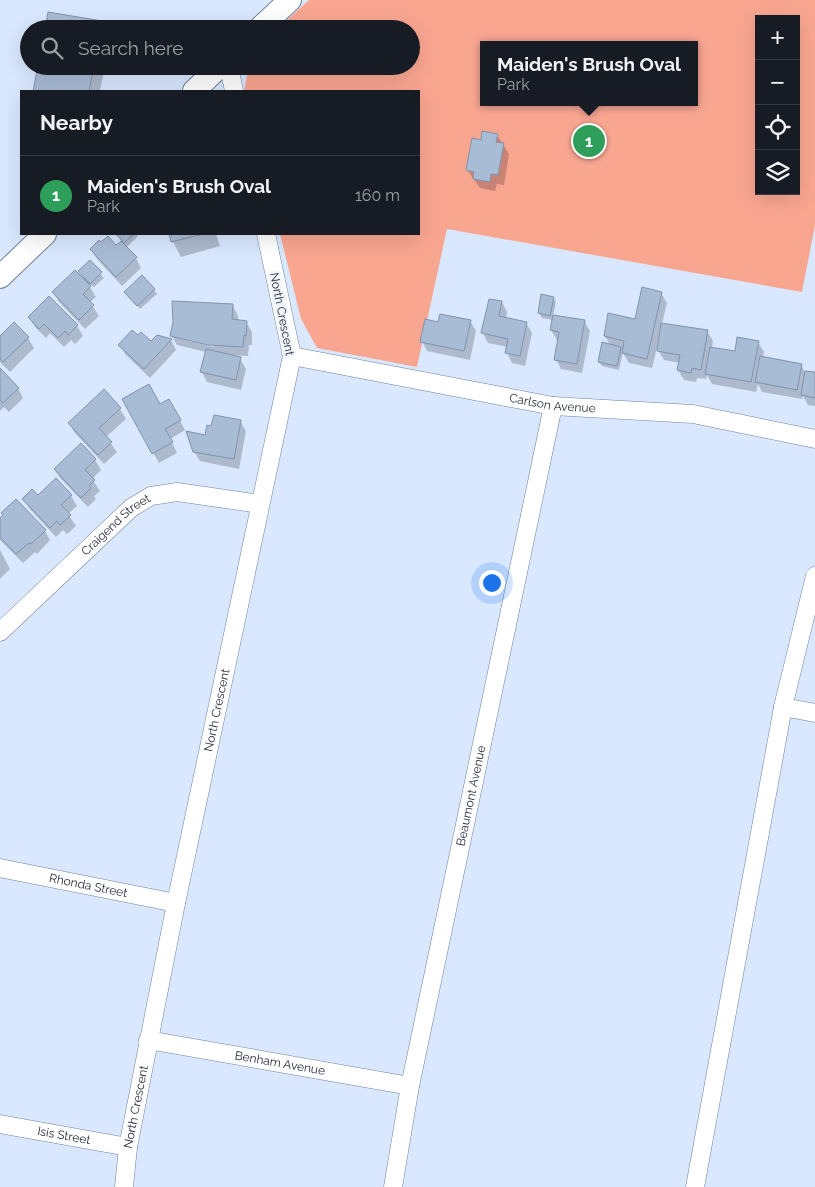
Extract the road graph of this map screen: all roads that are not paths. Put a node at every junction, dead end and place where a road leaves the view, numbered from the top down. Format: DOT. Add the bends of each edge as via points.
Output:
graph roads {
  1 [pos="290,0"];
  2 [pos="269,20"];
  3 [pos="211,75"];
  4 [pos="231,75"];
  5 [pos="195,90"];
  6 [pos="234,90"];
  7 [pos="44,235"];
  8 [pos="266,235"];
  9 [pos="0,277"];
  10 [pos="292,356"];
  11 [pos="553,406"];
  12 [pos="815,439"];
  13 [pos="260,504"];
  14 [pos="815,576"];
  15 [pos="0,632"];
  16 [pos="783,707"];
  17 [pos="815,712"];
  18 [pos="0,868"];
  19 [pos="176,903"];
  20 [pos="148,1040"];
  21 [pos="410,1086"];
  22 [pos="0,1124"];
  23 [pos="128,1147"];
  24 [pos="124,1187"];
  25 [pos="393,1187"];
  26 [pos="695,1187"];
  1 -- 2 [label="street"];
  3 -- 5 [label="street"];
  4 -- 6 [label="street"];
  7 -- 9 [label="street"];
  8 -- 10 [label="street, North Crescent"];
  10 -- 11 [label="street, Carlson Avenue"];
  10 -- 13 [label="street, North Crescent"];
  11 -- 12 [label="street, Carlson Avenue" via="693,414"];
  11 -- 21 [label="street, Beaumont Avenue"];
  13 -- 15 [label="street, Craigend Street" via="178,492 151,496 131,508"];
  13 -- 19 [label="street, North Crescent"];
  14 -- 16 [label="street"];
  16 -- 17 [label="street"];
  16 -- 26 [label="street"];
  18 -- 19 [label="street, Rhonda Street"];
  19 -- 20 [label="street, North Crescent"];
  20 -- 21 [label="street, Benham Avenue"];
  20 -- 23 [label="street, North Crescent"];
  21 -- 25 [label="street, Beaumont Avenue"];
  22 -- 23 [label="street, Isis Street"];
  23 -- 24 [label="street, North Crescent"];
}
